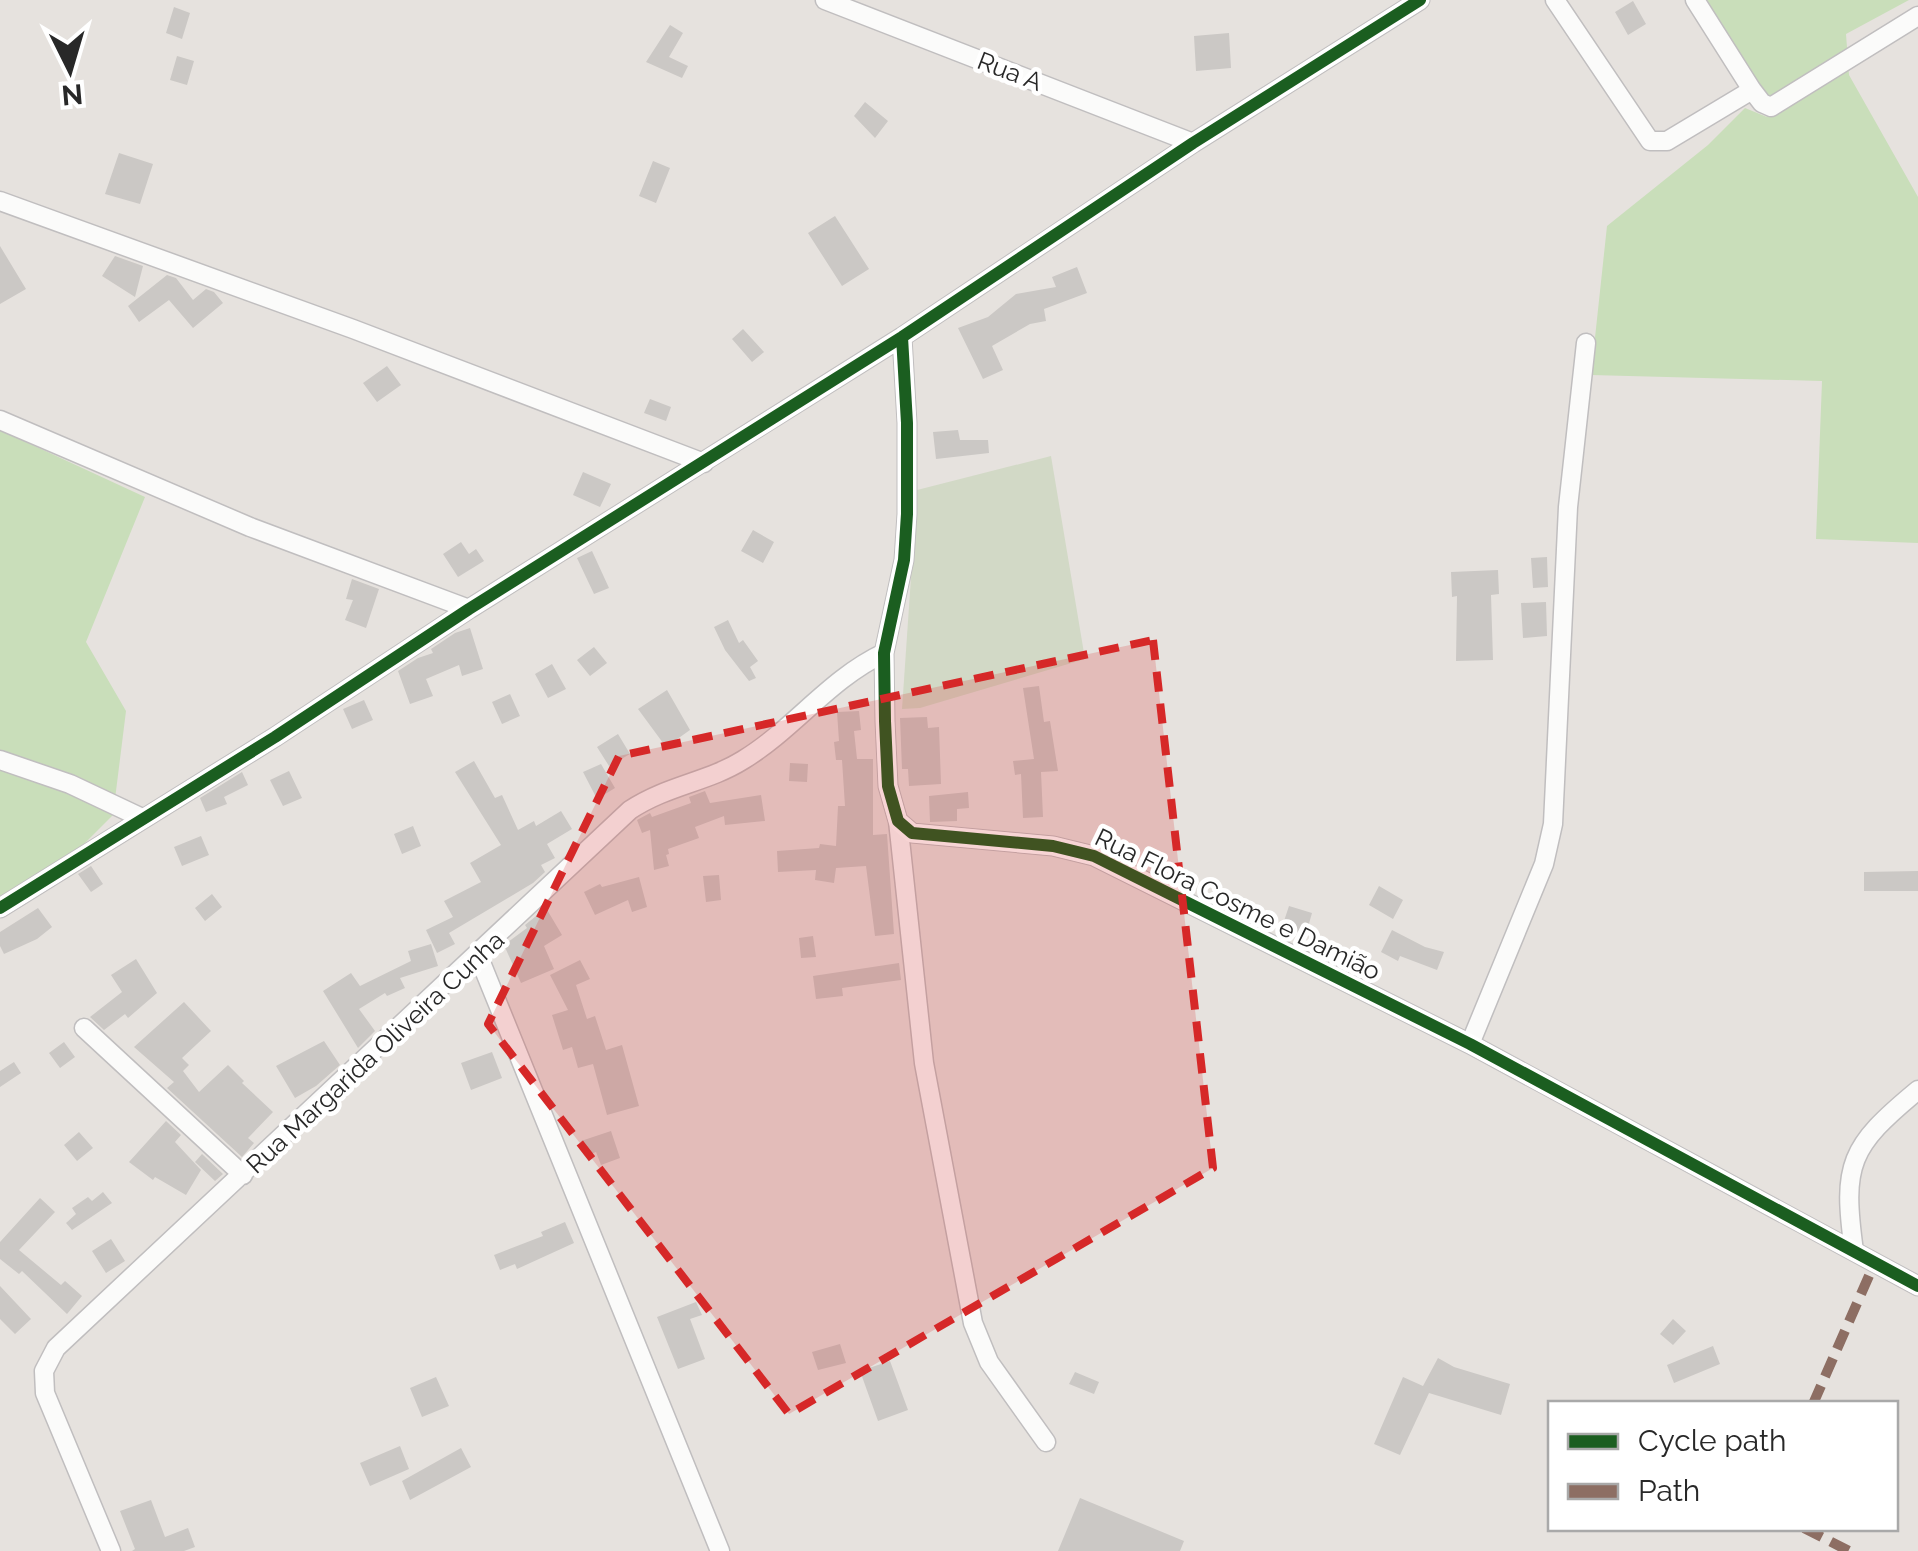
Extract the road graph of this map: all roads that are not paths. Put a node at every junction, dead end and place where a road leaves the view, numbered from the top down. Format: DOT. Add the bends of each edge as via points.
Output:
graph roads {
  1 [pos="825,0"];
  2 [pos="1420,0"];
  3 [pos="1555,0"];
  4 [pos="1695,0"];
  5 [pos="1918,16"];
  6 [pos="1752,90"];
  7 [pos="1194,142"];
  8 [pos="0,201"];
  9 [pos="902,337"];
  10 [pos="1586,343"];
  11 [pos="0,420"];
  12 [pos="704,463"];
  13 [pos="468,608"];
  14 [pos="884,653"];
  15 [pos="0,760"];
  16 [pos="142,818"];
  17 [pos="898,821"];
  18 [pos="0,908"];
  19 [pos="478,955"];
  20 [pos="84,1028"];
  21 [pos="1470,1044"];
  22 [pos="1918,1090"];
  23 [pos="244,1176"];
  24 [pos="1854,1251"];
  25 [pos="1918,1286"];
  26 [pos="1046,1442"];
  27 [pos="111,1551"];
  28 [pos="720,1551"];
  1 -- 7 [label="street, Rua A"];
  2 -- 7 [label="street"];
  3 -- 6 [label="street" via="1650,141 1667,141"];
  4 -- 6 [label="street"];
  5 -- 6 [label="street" via="1775,106 1766,106"];
  7 -- 9 [label="street"];
  8 -- 12 [label="street"];
  9 -- 12 [label="street"];
  9 -- 14 [label="street" via="905,544"];
  10 -- 21 [label="street" via="1568,507 1553,824 1544,864"];
  11 -- 13 [label="street" via="250,528"];
  12 -- 13 [label="street"];
  13 -- 16 [label="street"];
  14 -- 17 [label="street" via="888,786"];
  14 -- 19 [label="street, Rua Margarida Oliveira Cunha" via="854,667 739,763 630,810"];
  15 -- 16 [label="street"];
  16 -- 18 [label="street"];
  17 -- 21 [label="street, Rua Flora Cosme e Damião" via="912,832 1094,856"];
  17 -- 26 [label="street" via="924,1063 972,1323 989,1362"];
  19 -- 23 [label="street, Rua Margarida Oliveira Cunha"];
  19 -- 28 [label="street"];
  20 -- 23 [label="street"];
  21 -- 24 [label="street, Rua Flora Cosme e Damião"];
  22 -- 24 [label="street" via="1869,1137 1852,1165 1847,1192"];
  23 -- 27 [label="street, Rua Margarida Oliveira Cunha" via="56,1348 44,1371 52,1414"];
  24 -- 25 [label="street, Rua Flora Cosme e Damião"];
}
